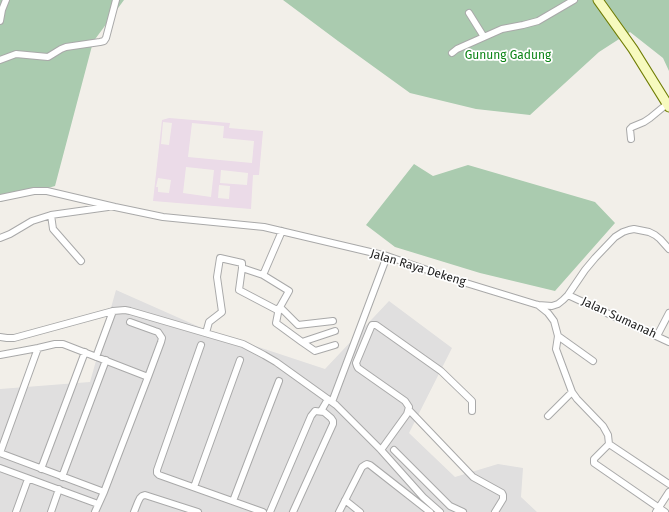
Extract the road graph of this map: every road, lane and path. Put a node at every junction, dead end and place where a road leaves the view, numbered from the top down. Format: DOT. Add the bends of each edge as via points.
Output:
graph roads {
  1 [pos="6,0"];
  2 [pos="116,0"];
  3 [pos="574,0"];
  4 [pos="598,0"];
  5 [pos="469,13"];
  6 [pos="0,21"];
  7 [pos="484,37"];
  8 [pos="452,54"];
  9 [pos="0,60"];
  10 [pos="668,106"];
  11 [pos="631,139"];
  12 [pos="0,198"];
  13 [pos="111,207"];
  14 [pos="51,215"];
  15 [pos="282,231"];
  16 [pos="0,238"];
  17 [pos="669,250"];
  18 [pos="387,256"];
  19 [pos="81,261"];
  20 [pos="242,268"];
  21 [pos="263,275"];
  22 [pos="568,295"];
  23 [pos="538,305"];
  24 [pos="279,309"];
  25 [pos="113,311"];
  26 [pos="669,313"];
  27 [pos="333,321"];
  28 [pos="130,322"];
  29 [pos="335,331"];
  30 [pos="206,333"];
  31 [pos="558,336"];
  32 [pos="656,336"];
  33 [pos="0,337"];
  34 [pos="302,342"];
  35 [pos="669,342"];
  36 [pos="201,345"];
  37 [pos="335,345"];
  38 [pos="38,348"];
  39 [pos="85,352"];
  40 [pos="0,355"];
  41 [pos="96,357"];
  42 [pos="106,360"];
  43 [pos="240,360"];
  44 [pos="593,361"];
  45 [pos="148,377"];
  46 [pos="279,381"];
  47 [pos="572,392"];
  48 [pos="332,402"];
  49 [pos="408,410"];
  50 [pos="321,411"];
  51 [pos="472,411"];
  52 [pos="329,416"];
  53 [pos="548,416"];
  54 [pos="608,444"];
  55 [pos="381,450"];
  56 [pos="394,450"];
  57 [pos="0,453"];
  58 [pos="0,468"];
  59 [pos="41,469"];
  60 [pos="62,477"];
  61 [pos="28,478"];
  62 [pos="669,484"];
  63 [pos="194,487"];
  64 [pos="59,489"];
  65 [pos="104,492"];
  66 [pos="669,492"];
  67 [pos="345,500"];
  68 [pos="233,502"];
  69 [pos="98,504"];
  70 [pos="179,509"];
  71 [pos="657,510"];
  72 [pos="16,512"];
  73 [pos="52,512"];
  74 [pos="95,512"];
  75 [pos="134,512"];
  76 [pos="198,512"];
  77 [pos="263,512"];
  78 [pos="270,512"];
  79 [pos="293,512"];
  80 [pos="339,512"];
  81 [pos="360,512"];
  82 [pos="430,512"];
  83 [pos="440,512"];
  84 [pos="463,512"];
  85 [pos="495,512"];
  86 [pos="665,512"];
  1 -- 6 [label="street"];
  2 -- 9 [label="street" via="104,41 66,47 48,57 16,54"];
  3 -- 7 [label="street" via="538,21 502,29"];
  4 -- 10 [label="street" via="633,49"];
  5 -- 7 [label="street"];
  7 -- 8 [label="street" via="457,49"];
  10 -- 11 [label="street" via="632,127"];
  12 -- 13 [label="street, Jalan Raya Dekeng" via="47,191"];
  13 -- 14 [label="street"];
  13 -- 15 [label="street, Jalan Raya Dekeng" via="163,217"];
  14 -- 16 [label="street" via="32,221"];
  14 -- 19 [label="street" via="53,230"];
  15 -- 18 [label="street, Jalan Raya Dekeng"];
  15 -- 21 [label="street"];
  17 -- 22 [label="street, Jalan Raya Dekeng" via="660,239 649,232 634,229 623,232 595,258"];
  18 -- 23 [label="street, Jalan Raya Dekeng"];
  18 -- 48 [label="street"];
  20 -- 21 [label="street"];
  20 -- 24 [label="street" via="239,290"];
  20 -- 30 [label="street" via="242,263 220,258 217,277 222,312 209,322"];
  21 -- 24 [label="street" via="289,291"];
  22 -- 23 [label="street, Jalan Raya Dekeng" via="558,304"];
  22 -- 32 [label="street, Jalan Sumanah"];
  23 -- 31 [label="street" via="554,321"];
  24 -- 27 [label="street" via="298,325"];
  24 -- 34 [label="street" via="276,323"];
  25 -- 30 [label="street" via="130,311"];
  25 -- 33 [label="street" via="14,338"];
  25 -- 41 [label="street"];
  26 -- 32 [label="street"];
  28 -- 45 [label="street" via="158,332 162,338"];
  29 -- 34 [label="street"];
  30 -- 48 [label="street" via="258,352"];
  31 -- 44 [label="street"];
  31 -- 47 [label="street" via="556,349"];
  32 -- 35 [label="street, Jalan Sumanah"];
  34 -- 37 [label="street" via="315,351"];
  36 -- 63 [label="street" via="157,470 159,474"];
  38 -- 39 [label="street" via="63,344"];
  38 -- 40 [label="street"];
  38 -- 57 [label="street"];
  39 -- 41 [label="street"];
  39 -- 59 [label="street"];
  41 -- 42 [label="street"];
  42 -- 45 [label="street"];
  42 -- 60 [label="street"];
  43 -- 63 [label="street"];
  45 -- 65 [label="street"];
  46 -- 68 [label="street"];
  47 -- 53 [label="street"];
  47 -- 54 [label="street" via="603,426 608,435"];
  48 -- 50 [label="street"];
  48 -- 52 [label="street"];
  48 -- 55 [label="street"];
  49 -- 51 [label="street" via="405,401 357,366 372,325 376,325 441,371 472,401"];
  49 -- 55 [label="street"];
  49 -- 85 [label="street" via="474,477 502,493 503,499"];
  50 -- 52 [label="street"];
  50 -- 78 [label="street" via="315,411 311,416"];
  52 -- 79 [label="street" via="333,424"];
  54 -- 62 [label="street"];
  54 -- 71 [label="street" via="594,462"];
  55 -- 83 [label="street" via="422,497"];
  56 -- 84 [label="street" via="450,506"];
  57 -- 59 [label="street"];
  58 -- 61 [label="street"];
  59 -- 60 [label="street"];
  60 -- 65 [label="street"];
  61 -- 64 [label="street"];
  61 -- 72 [label="street"];
  63 -- 68 [label="street"];
  64 -- 69 [label="street"];
  64 -- 73 [label="street"];
  65 -- 69 [label="street"];
  66 -- 71 [label="street"];
  67 -- 80 [label="street"];
  67 -- 81 [label="street"];
  67 -- 82 [label="street" via="362,467 367,464"];
  68 -- 77 [label="street"];
  69 -- 74 [label="street"];
  70 -- 75 [label="street" via="145,495 140,498"];
  70 -- 76 [label="street"];
  71 -- 86 [label="street"];
}
